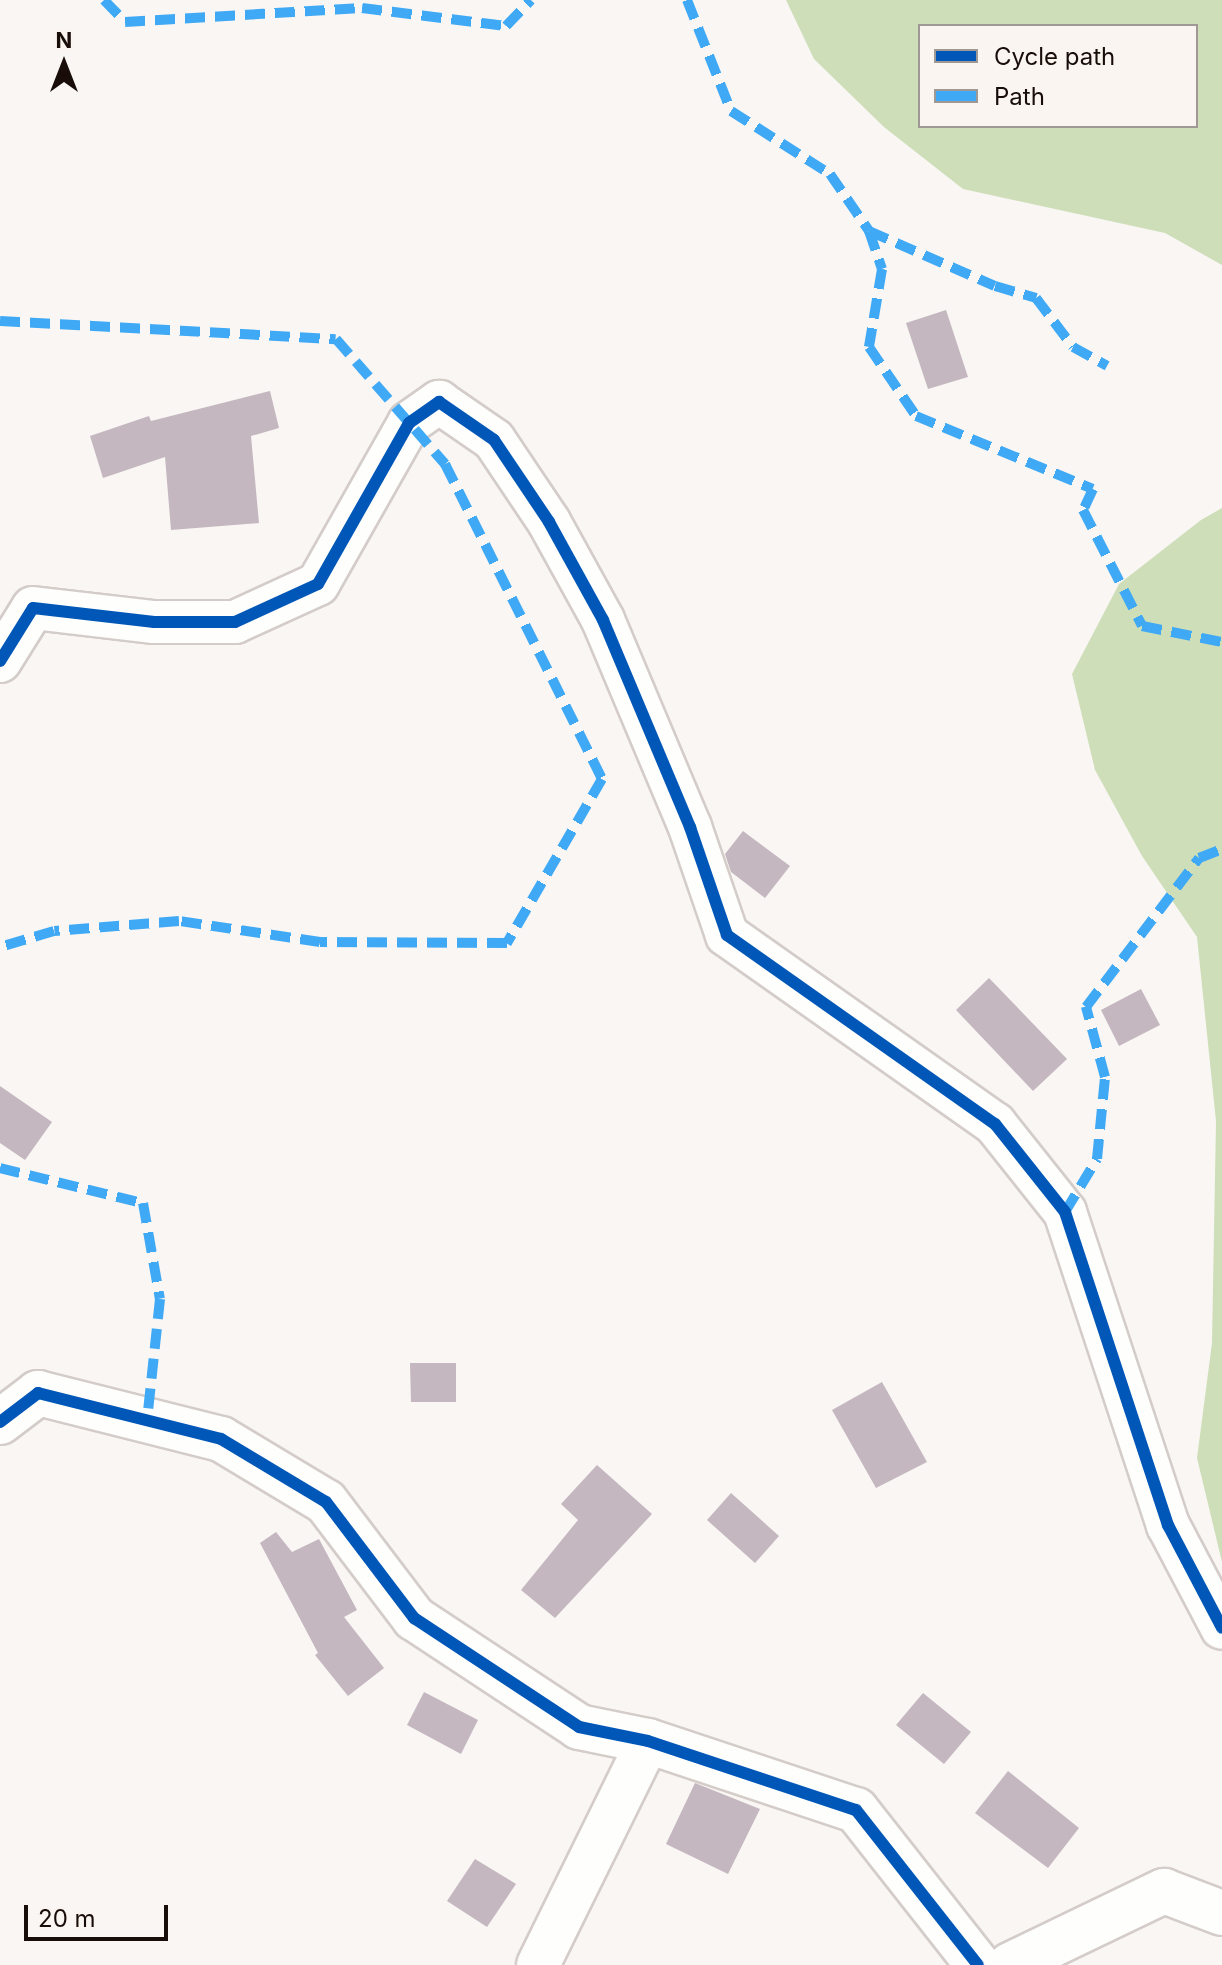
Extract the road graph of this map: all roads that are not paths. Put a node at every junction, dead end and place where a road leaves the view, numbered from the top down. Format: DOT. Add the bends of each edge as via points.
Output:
graph roads {
  1 [pos="0,661"];
  2 [pos="0,1422"];
  3 [pos="1222,1628"];
  4 [pos="648,1741"];
  5 [pos="1222,1913"];
  6 [pos="538,1965"];
  7 [pos="978,1965"];
  8 [pos="1010,1965"];
  1 -- 3 [label="street" via="33,608 154,622 235,622 318,584 409,423 439,402 494,440 549,522 603,620 690,827 727,935 995,1124 1065,1212 1168,1525"];
  2 -- 4 [label="street" via="38,1393 221,1439 326,1502 414,1618 579,1727"];
  4 -- 6 [label="street"];
  4 -- 7 [label="street" via="856,1810"];
  5 -- 8 [label="street" via="1164,1891"];
}
